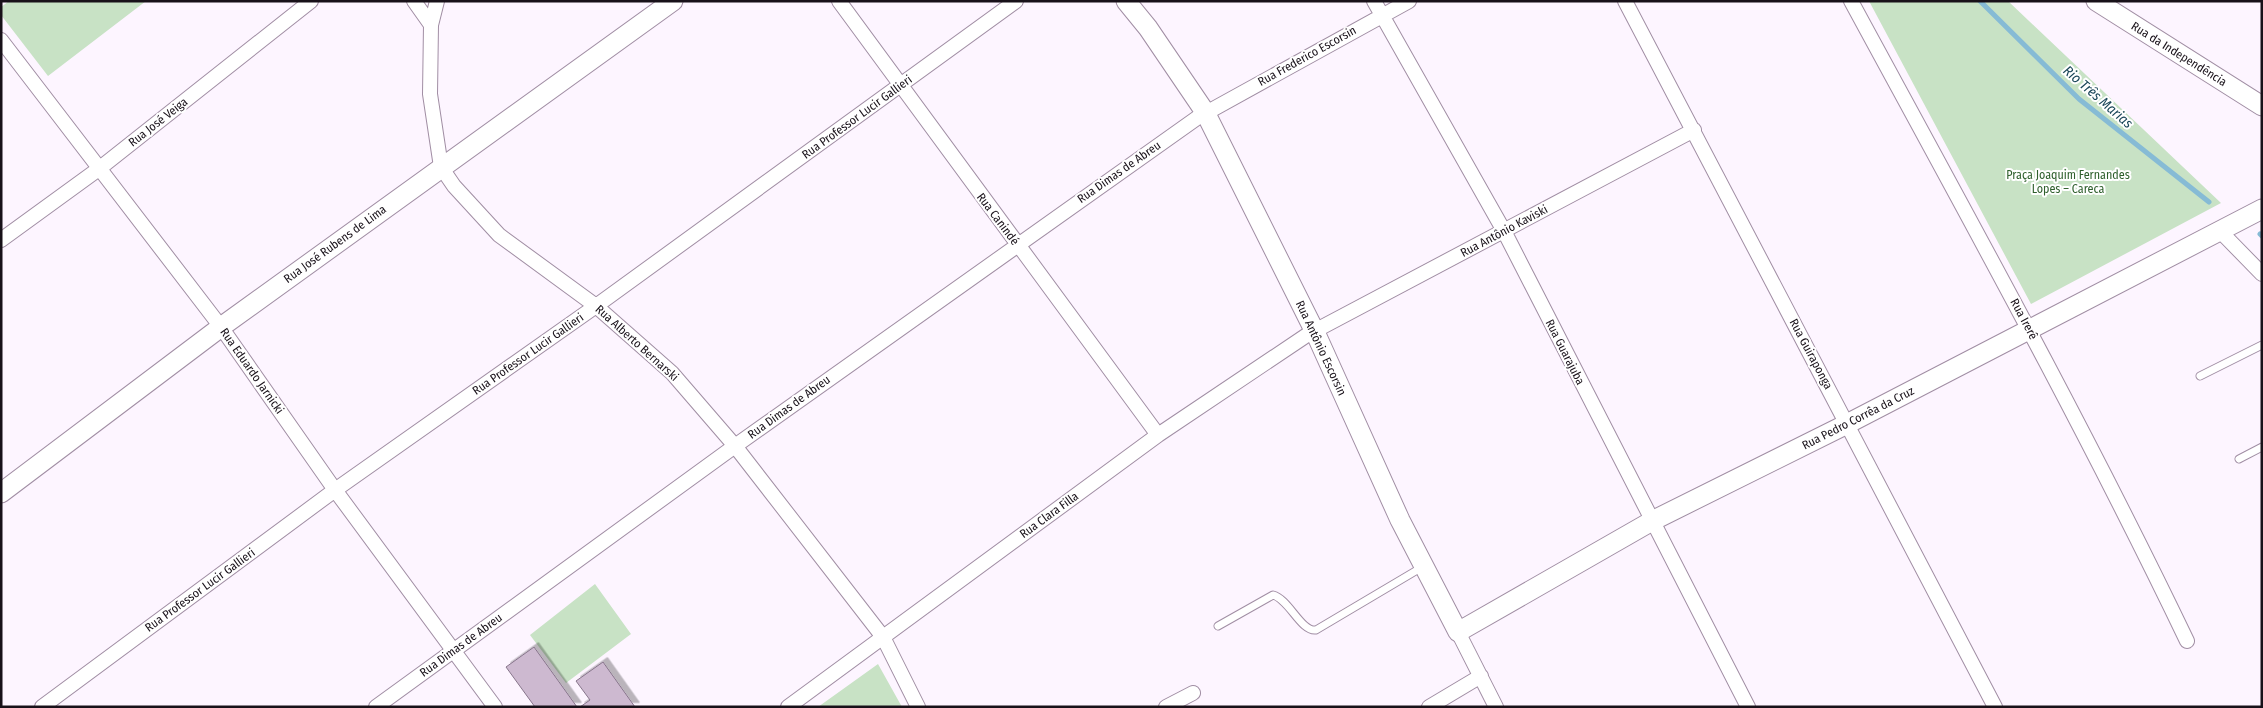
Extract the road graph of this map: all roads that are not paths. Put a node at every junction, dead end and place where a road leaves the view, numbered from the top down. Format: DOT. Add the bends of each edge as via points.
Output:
graph roads {
  1 [pos="311,1"];
  2 [pos="414,1"];
  3 [pos="437,1"];
  4 [pos="673,1"];
  5 [pos="839,1"];
  6 [pos="1016,1"];
  7 [pos="1126,1"];
  8 [pos="1374,1"];
  9 [pos="1409,1"];
  10 [pos="1625,1"];
  11 [pos="1851,1"];
  12 [pos="2096,1"];
  13 [pos="1382,16"];
  14 [pos="431,25"];
  15 [pos="1,40"];
  16 [pos="900,86"];
  17 [pos="2262,106"];
  18 [pos="1205,112"];
  19 [pos="1694,130"];
  20 [pos="441,167"];
  21 [pos="100,168"];
  22 [pos="2262,209"];
  23 [pos="1504,231"];
  24 [pos="2220,231"];
  25 [pos="1,240"];
  26 [pos="1017,244"];
  27 [pos="2262,274"];
  28 [pos="596,306"];
  29 [pos="221,327"];
  30 [pos="2029,328"];
  31 [pos="1315,332"];
  32 [pos="2262,345"];
  33 [pos="2200,376"];
  34 [pos="1848,424"];
  35 [pos="1158,435"];
  36 [pos="735,446"];
  37 [pos="2262,447"];
  38 [pos="2238,459"];
  39 [pos="335,490"];
  40 [pos="1,493"];
  41 [pos="1652,521"];
  42 [pos="1424,566"];
  43 [pos="1218,626"];
  44 [pos="1458,632"];
  45 [pos="883,637"];
  46 [pos="2187,641"];
  47 [pos="454,650"];
  48 [pos="1480,676"];
  49 [pos="1193,693"];
  50 [pos="1490,705"];
  51 [pos="42,707"];
  52 [pos="376,707"];
  53 [pos="495,707"];
  54 [pos="788,707"];
  55 [pos="918,707"];
  56 [pos="1166,707"];
  57 [pos="1429,707"];
  58 [pos="1748,707"];
  59 [pos="1995,707"];
  1 -- 21 [label="street, Rua José Veiga"];
  2 -- 14 [label="street"];
  3 -- 14 [label="street, Rua Alberto Bernarski"];
  4 -- 20 [label="street, Rua José Rubens de Lima"];
  5 -- 16 [label="street, Rua Canindé"];
  6 -- 16 [label="street, Rua Professor Lucir Gallieri"];
  7 -- 18 [label="street, Rua Antônio Escorsin"];
  8 -- 13 [label="street, Rua Guarajuba"];
  9 -- 13 [label="street, Rua Frederico Escorsin"];
  10 -- 19 [label="street, Rua Guiraponga"];
  11 -- 30 [label="street, Rua Irerê"];
  12 -- 17 [label="street, Rua da Independência"];
  13 -- 18 [label="street, Rua Frederico Escorsin"];
  13 -- 23 [label="street, Rua Guarajuba"];
  14 -- 20 [label="street, Rua Alberto Bernarski" via="430,94"];
  15 -- 21 [label="street, Rua Eduardo Jarnicki"];
  16 -- 26 [label="street, Rua Canindé"];
  16 -- 28 [label="street, Rua Professor Lucir Gallieri"];
  18 -- 26 [label="street, Rua Dimas de Abreu"];
  18 -- 31 [label="street, Rua Antônio Escorsin"];
  19 -- 23 [label="street, Rua Antônio Kaviski"];
  19 -- 34 [label="street, Rua Guiraponga"];
  20 -- 28 [label="street, Rua Alberto Bernarski" via="454,186 500,234"];
  20 -- 29 [label="street, Rua José Rubens de Lima"];
  21 -- 25 [label="street, Rua José Veiga"];
  21 -- 29 [label="street, Rua Eduardo Jarnicki"];
  22 -- 24 [label="street, Rua Pedro Corrêa da Cruz"];
  23 -- 31 [label="street, Rua Antônio Kaviski"];
  23 -- 41 [label="street, Rua Guarajuba"];
  24 -- 27 [label="street"];
  24 -- 30 [label="street, Rua Pedro Corrêa da Cruz"];
  26 -- 35 [label="street, Rua Canindé"];
  26 -- 36 [label="street, Rua Dimas de Abreu"];
  28 -- 36 [label="street, Rua Alberto Bernarski" via="672,373"];
  28 -- 39 [label="street, Rua Professor Lucir Gallieri"];
  29 -- 39 [label="street, Rua Eduardo Jarnicki"];
  29 -- 40 [label="street, Rua José Rubens de Lima"];
  30 -- 34 [label="street, Rua Pedro Corrêa da Cruz"];
  30 -- 46 [label="street, Rua Irerê"];
  31 -- 35 [label="street, Rua Clara Filla"];
  31 -- 42 [label="street, Rua Antônio Escorsin"];
  32 -- 33 [label="lane"];
  34 -- 41 [label="street, Rua Pedro Corrêa da Cruz"];
  34 -- 59 [label="street, Rua Guiraponga"];
  35 -- 45 [label="street, Rua Clara Filla"];
  36 -- 45 [label="street, Rua Alberto Bernarski"];
  36 -- 47 [label="street, Rua Dimas de Abreu"];
  37 -- 38 [label="lane"];
  39 -- 47 [label="street, Rua Eduardo Jarnicki"];
  39 -- 51 [label="street, Rua Professor Lucir Gallieri"];
  41 -- 44 [label="street, Rua Pedro Corrêa da Cruz"];
  41 -- 58 [label="street, Rua Guarajuba"];
  42 -- 43 [label="lane" via="1316,630 1308,628 1280,598 1273,595"];
  42 -- 44 [label="street, Rua Antônio Escorsin"];
  44 -- 48 [label="street, Rua Antônio Escorsin"];
  45 -- 54 [label="street, Rua Clara Filla"];
  45 -- 55 [label="street, Rua Alberto Bernarski"];
  47 -- 52 [label="street, Rua Dimas de Abreu"];
  47 -- 53 [label="street, Rua Eduardo Jarnicki"];
  48 -- 50 [label="street, Rua Antônio Escorsin"];
  48 -- 57 [label="street"];
  49 -- 56 [label="street"];
}
